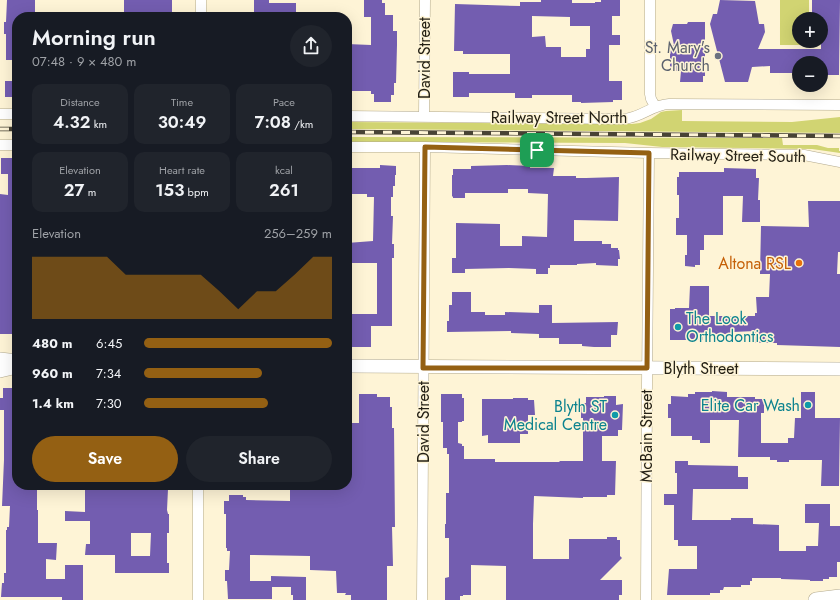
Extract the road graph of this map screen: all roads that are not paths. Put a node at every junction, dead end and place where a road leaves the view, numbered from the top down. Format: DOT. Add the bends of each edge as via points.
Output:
graph roads {
  1 [pos="201,0"];
  2 [pos="425,0"];
  3 [pos="650,0"];
  4 [pos="201,12"];
  5 [pos="840,105"];
  6 [pos="655,106"];
  7 [pos="0,114"];
  8 [pos="12,114"];
  9 [pos="352,116"];
  10 [pos="424,116"];
  11 [pos="0,145"];
  12 [pos="12,145"];
  13 [pos="352,147"];
  14 [pos="425,147"];
  15 [pos="649,153"];
  16 [pos="840,162"];
  17 [pos="0,359"];
  18 [pos="12,360"];
  19 [pos="352,366"];
  20 [pos="12,368"];
  21 [pos="423,368"];
  22 [pos="647,368"];
  23 [pos="840,369"];
  24 [pos="0,371"];
  25 [pos="198,490"];
  26 [pos="840,597"];
  27 [pos="198,600"];
  28 [pos="422,600"];
  29 [pos="646,600"];
  30 [pos="816,600"];
  1 -- 4 [label="street"];
  2 -- 10 [label="street, David Street"];
  3 -- 6 [label="street" via="650,94"];
  5 -- 6 [label="street, Railway Street North"];
  6 -- 10 [label="street, Railway Street North" via="639,116 624,119"];
  7 -- 8 [label="street"];
  9 -- 10 [label="street, Railway Street North"];
  11 -- 12 [label="street"];
  13 -- 14 [label="street, Railway Street South"];
  14 -- 15 [label="street, Railway Street South"];
  14 -- 21 [label="street, David Street"];
  15 -- 16 [label="street, Railway Street South" via="804,155"];
  15 -- 22 [label="street, McBain Street"];
  17 -- 18 [label="street"];
  19 -- 21 [label="street, Blyth Street"];
  20 -- 24 [label="street"];
  21 -- 22 [label="street, Blyth Street"];
  21 -- 28 [label="street, David Street"];
  22 -- 23 [label="street, Blyth Street"];
  22 -- 29 [label="street, McBain Street"];
  25 -- 27 [label="street"];
  26 -- 30 [label="main road"];
}
